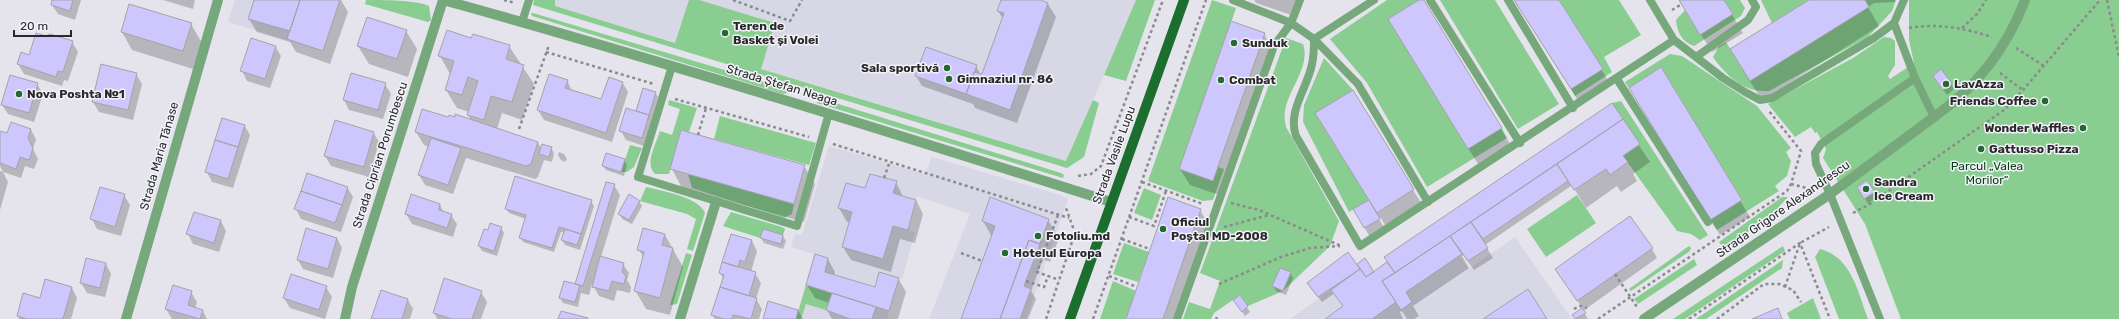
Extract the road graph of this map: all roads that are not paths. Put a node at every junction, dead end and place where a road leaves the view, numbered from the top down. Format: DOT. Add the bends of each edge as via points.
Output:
graph roads {
  1 [pos="218,0"];
  2 [pos="443,0"];
  3 [pos="528,0"];
  4 [pos="1184,0"];
  5 [pos="1233,0"];
  6 [pos="1300,0"];
  7 [pos="1374,0"];
  8 [pos="1430,0"];
  9 [pos="1508,0"];
  10 [pos="1650,0"];
  11 [pos="1752,0"];
  12 [pos="1904,0"];
  13 [pos="2025,0"];
  14 [pos="522,22"];
  15 [pos="1291,23"];
  16 [pos="1895,27"];
  17 [pos="1314,39"];
  18 [pos="1674,40"];
  19 [pos="1696,57"];
  20 [pos="672,66"];
  21 [pos="1915,78"];
  22 [pos="1617,79"];
  23 [pos="1573,108"];
  24 [pos="829,113"];
  25 [pos="1934,117"];
  26 [pos="1520,143"];
  27 [pos="1830,194"];
  28 [pos="716,202"];
  29 [pos="1111,202"];
  30 [pos="1428,202"];
  31 [pos="1708,222"];
  32 [pos="126,319"];
  33 [pos="346,319"];
  34 [pos="680,319"];
  35 [pos="1070,319"];
  36 [pos="1177,319"];
  37 [pos="1644,319"];
  38 [pos="1880,319"];
  1 -- 32 [label="street, Strada Maria Tănase"];
  2 -- 14 [label="street, Strada Ștefan Neaga"];
  2 -- 33 [label="street, Strada Ciprian Porumbescu" via="352,287"];
  3 -- 14 [label="lane"];
  4 -- 29 [label="main road, Strada Vasile Lupu"];
  5 -- 15 [label="lane"];
  6 -- 15 [label="lane"];
  7 -- 17 [label="lane"];
  8 -- 26 [label="lane"];
  9 -- 23 [label="lane"];
  10 -- 18 [label="lane"];
  11 -- 19 [label="lane" via="1756,7 1748,20"];
  12 -- 16 [label="lane"];
  13 -- 25 [label="street, Strada Grigore Alexandrescu" via="2006,42 1990,65"];
  14 -- 20 [label="street, Strada Ștefan Neaga"];
  15 -- 17 [label="lane"];
  15 -- 36 [label="lane" via="1274,46"];
  16 -- 19 [label="lane" via="1772,98 1760,100 1723,78"];
  16 -- 21 [label="lane"];
  17 -- 30 [label="lane" via="1358,84"];
  17 -- 30 [label="lane" via="1312,65 1297,107 1294,129 1360,246"];
  18 -- 19 [label="lane"];
  18 -- 22 [label="lane"];
  20 -- 24 [label="street, Strada Ștefan Neaga"];
  20 -- 28 [label="lane" via="638,177"];
  21 -- 25 [label="lane"];
  21 -- 27 [label="lane" via="1817,148 1814,158"];
  22 -- 23 [label="lane"];
  22 -- 31 [label="lane"];
  23 -- 26 [label="lane"];
  24 -- 28 [label="lane" via="797,226"];
  24 -- 29 [label="street, Strada Ștefan Neaga"];
  25 -- 27 [label="street, Strada Grigore Alexandrescu"];
  26 -- 30 [label="lane"];
  27 -- 37 [label="street, Strada Grigore Alexandrescu"];
  27 -- 38 [label="lane"];
  28 -- 34 [label="street"];
  29 -- 35 [label="main road, Strada Vasile Lupu"];
}
